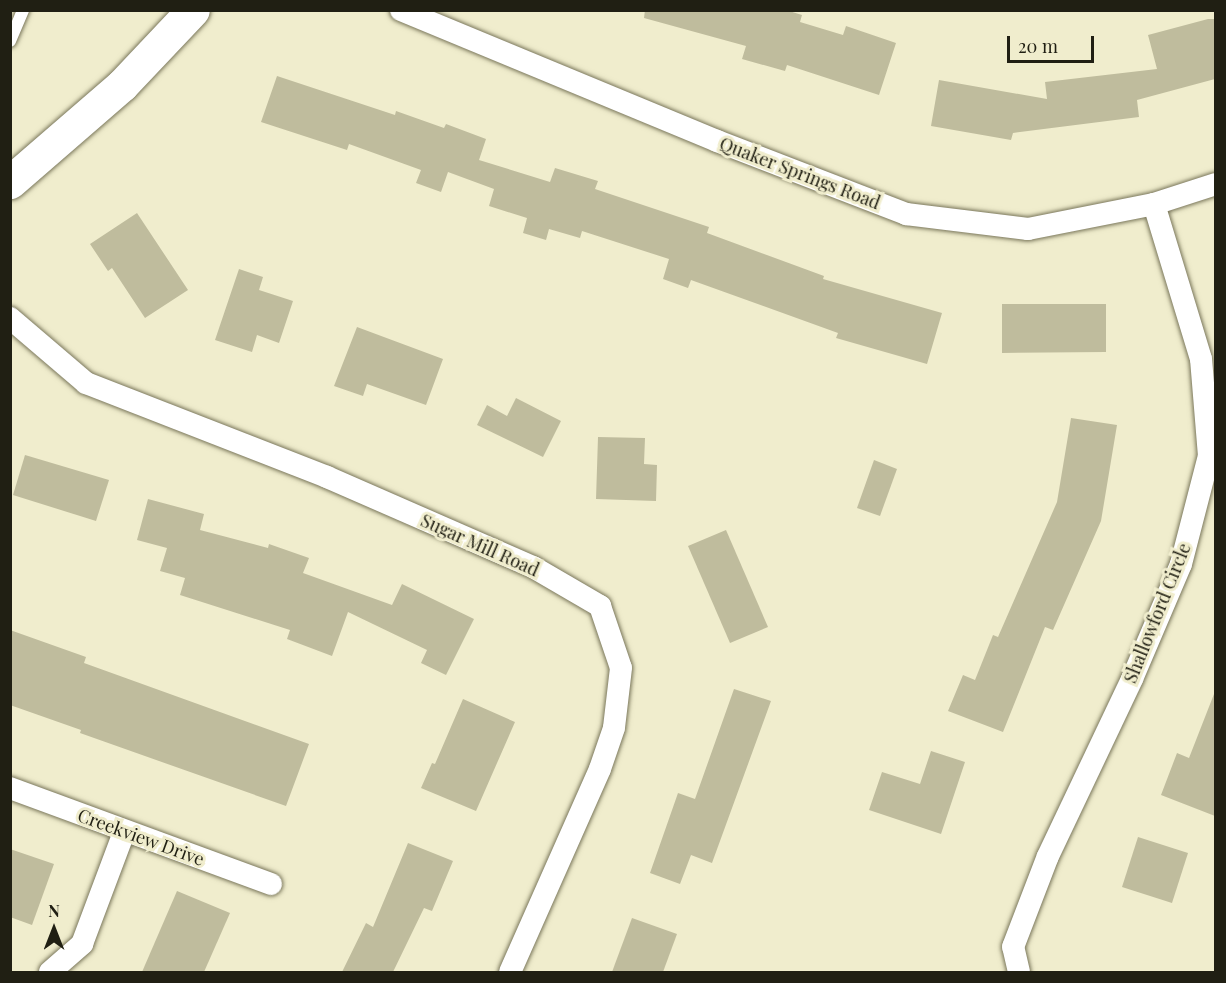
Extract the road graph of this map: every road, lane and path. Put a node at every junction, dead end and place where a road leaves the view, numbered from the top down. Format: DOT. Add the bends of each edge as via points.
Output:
graph roads {
  1 [pos="23,10"];
  2 [pos="193,10"];
  3 [pos="401,10"];
  4 [pos="10,41"];
  5 [pos="10,182"];
  6 [pos="1215,184"];
  7 [pos="1154,204"];
  8 [pos="10,318"];
  9 [pos="10,788"];
  10 [pos="124,832"];
  11 [pos="271,884"];
  12 [pos="50,972"];
  13 [pos="510,972"];
  14 [pos="1019,972"];
  1 -- 4 [label="lane"];
  2 -- 5 [label="main road" via="123,85"];
  3 -- 7 [label="street, Quaker Springs Road" via="906,214 1028,229"];
  6 -- 7 [label="street, Quaker Springs Road"];
  7 -- 14 [label="street, Shallowford Circle" via="1201,359 1209,456 1181,564 1132,679 1048,856 1013,947"];
  8 -- 13 [label="street, Sugar Mill Road" via="86,383 327,477 533,567 600,606 621,668 614,728 600,769"];
  9 -- 10 [label="street, Creekview Drive"];
  10 -- 11 [label="street, Creekview Drive"];
  10 -- 12 [label="street" via="82,944"];
}
